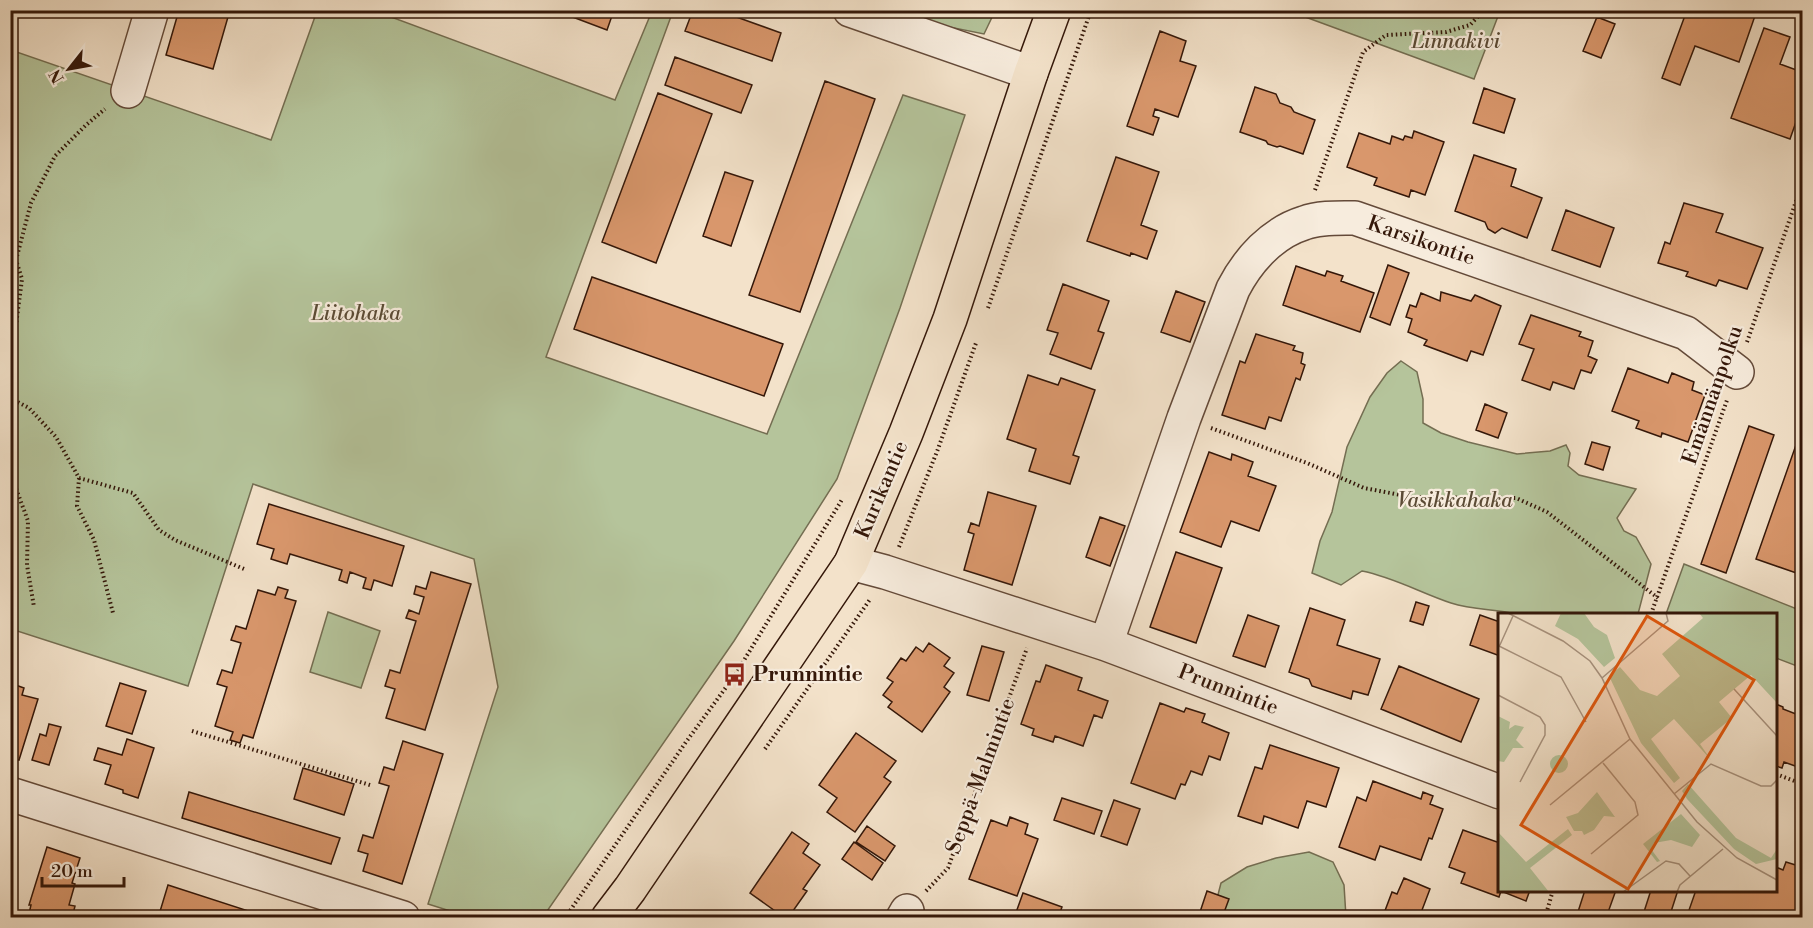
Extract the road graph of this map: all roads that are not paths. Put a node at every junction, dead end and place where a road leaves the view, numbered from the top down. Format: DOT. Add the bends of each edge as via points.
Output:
graph roads {
  1 [pos="152,10"];
  2 [pos="850,10"];
  3 [pos="1054,10"];
  4 [pos="1031,73"];
  5 [pos="128,90"];
  6 [pos="1737,372"];
  7 [pos="851,563"];
  8 [pos="1106,644"];
  9 [pos="1498,791"];
  10 [pos="10,794"];
  11 [pos="403,918"];
  12 [pos="608,918"];
  1 -- 5 [label="street"];
  2 -- 4 [label="street"];
  3 -- 4 [label="main road, Kurikantie"];
  4 -- 7 [label="main road, Kurikantie" via="950,319"];
  6 -- 8 [label="street, Karsikontie" via="1686,333 1355,218 1304,222 1280,234 1259,252 1233,289"];
  7 -- 8 [label="street, Prunnintie"];
  7 -- 12 [label="main road, Kurikantie"];
  8 -- 9 [label="street, Prunnintie"];
  10 -- 11 [label="street"];
}
